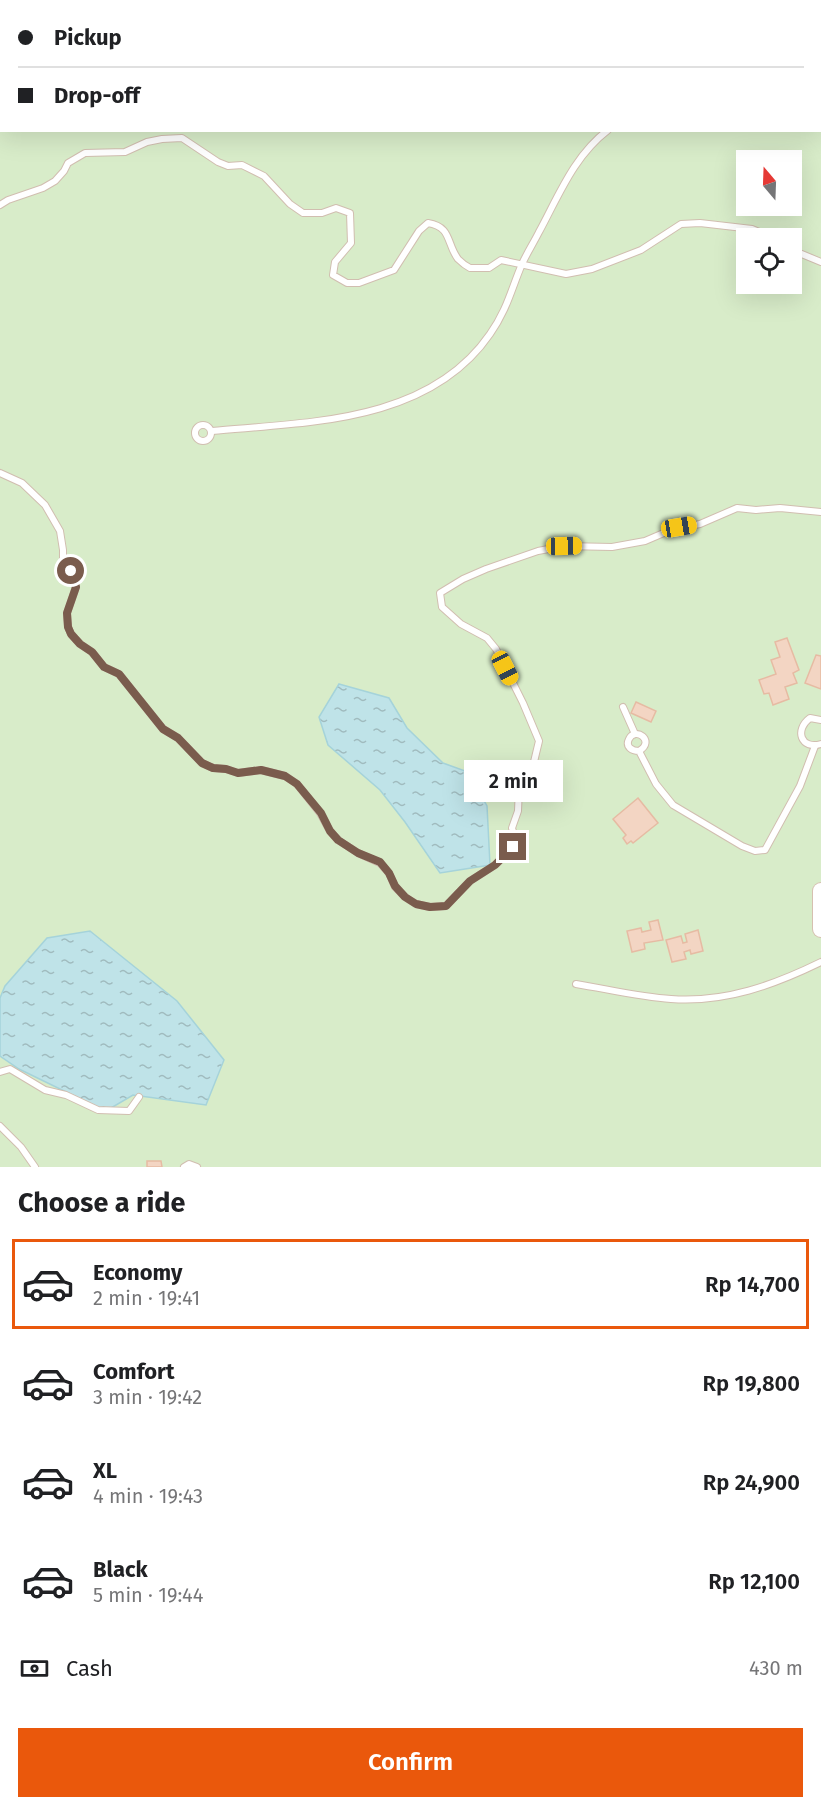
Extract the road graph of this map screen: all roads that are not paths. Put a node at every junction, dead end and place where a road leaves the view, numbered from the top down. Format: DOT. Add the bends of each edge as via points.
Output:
graph roads {
  1 [pos="606,132"];
  2 [pos="0,205"];
  3 [pos="743,228"];
  4 [pos="802,254"];
  5 [pos="821,262"];
  6 [pos="522,263"];
  7 [pos="212,431"];
  8 [pos="0,473"];
  9 [pos="821,512"];
  10 [pos="623,707"];
  11 [pos="821,720"];
  12 [pos="635,734"];
  13 [pos="818,745"];
  14 [pos="639,751"];
  15 [pos="821,891"];
  16 [pos="821,929"];
  17 [pos="821,962"];
  18 [pos="576,984"];
  19 [pos="0,1072"];
  20 [pos="139,1097"];
  21 [pos="0,1126"];
  22 [pos="35,1167"];
  23 [pos="184,1167"];
  24 [pos="197,1167"];
  1 -- 6 [label="lane" via="577,160"];
  2 -- 6 [label="lane" via="55,181 68,162 85,153 125,152 147,142 182,138 218,162 242,165 264,176 303,213 336,208 350,213 351,243 335,262 333,275 347,283 359,283 394,270 428,223 439,225 458,259 470,268 489,268 501,260"];
  3 -- 6 [label="lane" via="681,224 641,250 566,274"];
  4 -- 5 [label="lane"];
  6 -- 7 [label="lane" via="507,309 474,356 453,375 421,393 388,406 334,418"];
  8 -- 9 [label="lane" via="38,496 60,531 63,565 71,571 76,587 67,613 71,634 104,667 119,674 163,729 213,768 238,773 275,772 297,784 338,840 380,862 405,897 430,907 446,906 513,847 519,787 533,766 540,741 496,649 442,607 440,593 486,569 538,551 645,541 737,508"];
  10 -- 12 [label="lane"];
  11 -- 13 [label="lane" via="810,718 801,730 807,744"];
  12 -- 14 [label="lane" via="640,734 646,743"];
  12 -- 14 [label="lane" via="630,736 629,747"];
  13 -- 14 [label="lane" via="771,841 765,850 755,851 673,805 656,784"];
  15 -- 16 [label="main road"];
  17 -- 18 [label="lane" via="769,985 711,998 671,999"];
  19 -- 20 [label="lane" via="10,1069 45,1090 98,1110 129,1111"];
  21 -- 22 [label="lane"];
  23 -- 24 [label="lane"];
}
